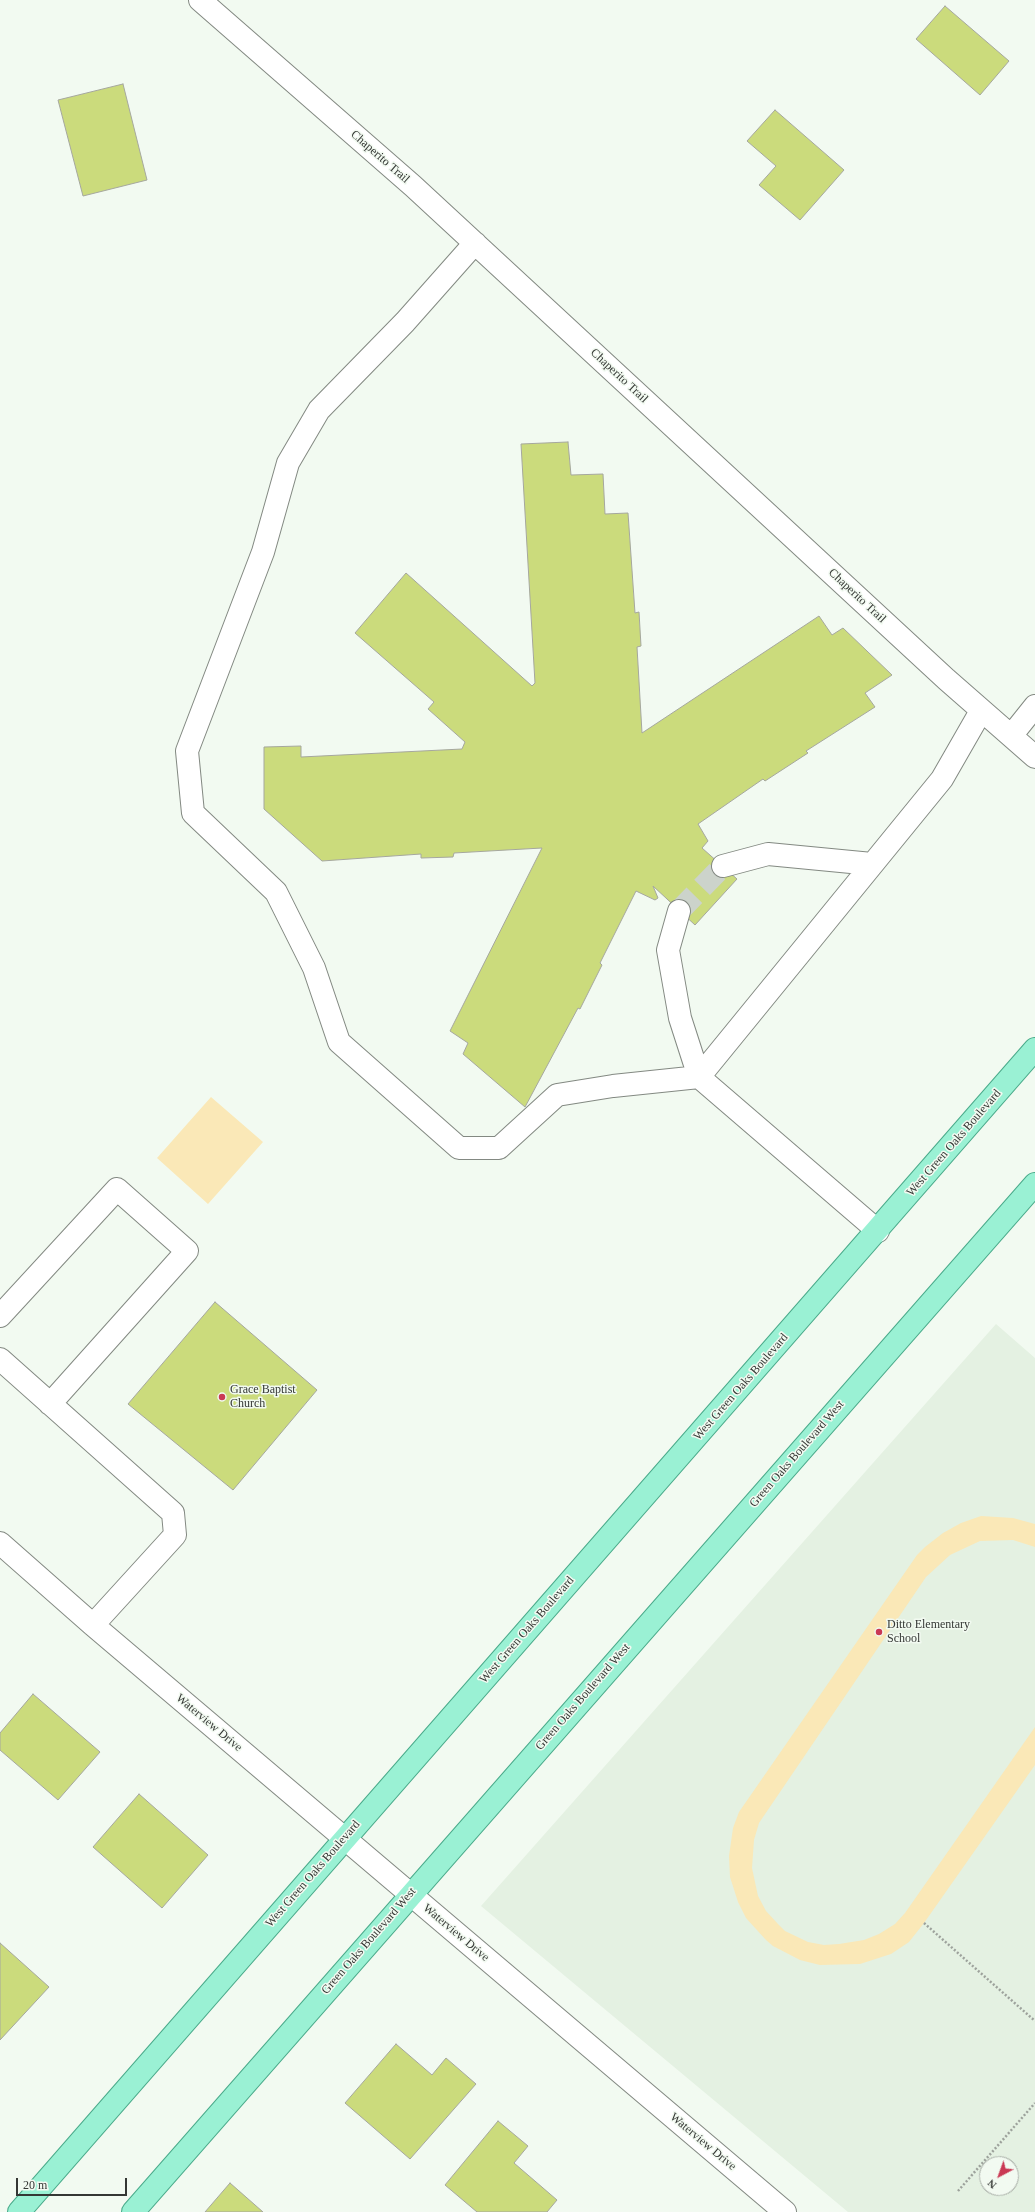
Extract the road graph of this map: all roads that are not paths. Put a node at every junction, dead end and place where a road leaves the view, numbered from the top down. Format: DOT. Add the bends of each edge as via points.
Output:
graph roads {
  1 [pos="200,0"];
  2 [pos="474,243"];
  3 [pos="1035,706"];
  4 [pos="981,711"];
  5 [pos="1010,736"];
  6 [pos="1035,757"];
  7 [pos="872,864"];
  8 [pos="723,866"];
  9 [pos="679,910"];
  10 [pos="1035,1049"];
  11 [pos="699,1077"];
  12 [pos="1035,1184"];
  13 [pos="878,1231"];
  14 [pos="0,1316"];
  15 [pos="0,1359"];
  16 [pos="50,1404"];
  17 [pos="0,1543"];
  18 [pos="93,1625"];
  19 [pos="344,1838"];
  20 [pos="410,1894"];
  21 [pos="19,2212"];
  22 [pos="133,2212"];
  23 [pos="785,2212"];
  1 -- 2 [label="street, Chaperito Trail" via="413,186"];
  2 -- 4 [label="street, Chaperito Trail"];
  2 -- 11 [label="street" via="405,322 319,410 288,463 263,552 187,751 193,813 276,892 314,968 339,1042 459,1148 499,1148 557,1095"];
  3 -- 5 [label="street"];
  4 -- 5 [label="street, Chaperito Trail"];
  4 -- 7 [label="street" via="942,779"];
  5 -- 6 [label="street, Chaperito Trail"];
  7 -- 8 [label="street" via="768,854"];
  7 -- 11 [label="street"];
  9 -- 11 [label="street" via="668,950 680,1018"];
  10 -- 13 [label="main road, West Green Oaks Boulevard"];
  11 -- 13 [label="street"];
  12 -- 20 [label="main road, Green Oaks Boulevard West"];
  13 -- 19 [label="main road, West Green Oaks Boulevard"];
  14 -- 16 [label="street" via="117,1189 187,1251"];
  15 -- 16 [label="street"];
  16 -- 18 [label="street" via="173,1512 175,1535"];
  17 -- 18 [label="street, Waterview Drive"];
  18 -- 19 [label="street, Waterview Drive"];
  19 -- 20 [label="street, Waterview Drive"];
  19 -- 21 [label="main road, West Green Oaks Boulevard"];
  20 -- 22 [label="main road, Green Oaks Boulevard West"];
  20 -- 23 [label="street, Waterview Drive"];
}
